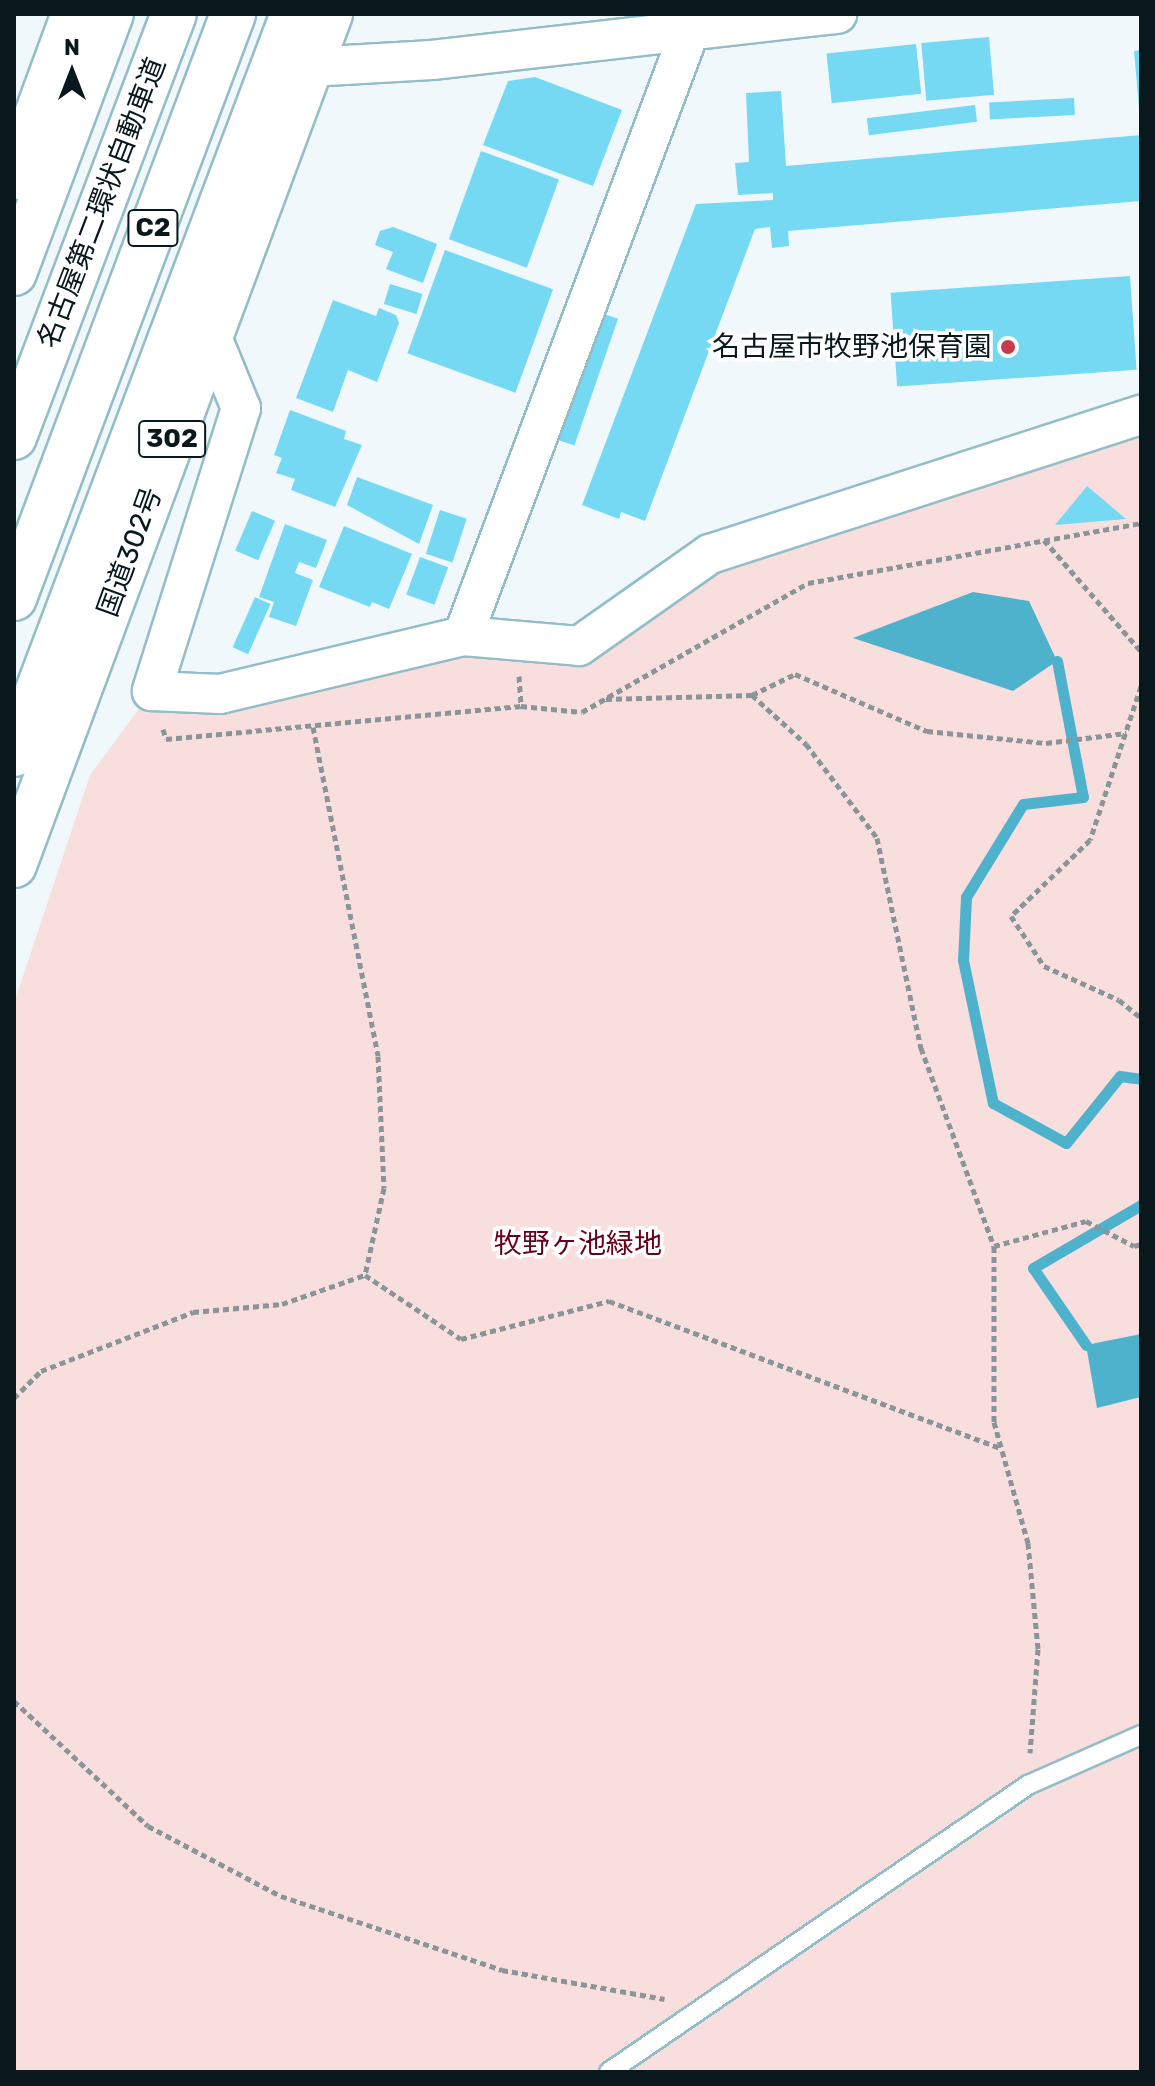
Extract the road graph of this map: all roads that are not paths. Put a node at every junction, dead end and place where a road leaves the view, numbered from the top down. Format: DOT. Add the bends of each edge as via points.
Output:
graph roads {
  1 [pos="74,14"];
  2 [pos="111,14"];
  3 [pos="174,14"];
  4 [pos="233,14"];
  5 [pos="293,14"];
  6 [pos="330,14"];
  7 [pos="837,14"];
  8 [pos="693,21"];
  9 [pos="310,67"];
  10 [pos="14,177"];
  11 [pos="14,273"];
  12 [pos="211,335"];
  13 [pos="1141,415"];
  14 [pos="17,430"];
  15 [pos="14,598"];
  16 [pos="463,636"];
  17 [pos="14,754"];
  18 [pos="14,865"];
  19 [pos="1141,1735"];
  20 [pos="609,2072"];
  1 -- 10 [label="highway"];
  2 -- 11 [label="highway"];
  3 -- 14 [label="highway, 名古屋第二環状自動車道 / C2"];
  4 -- 15 [label="highway, 名古屋第二環状自動車道 / C2"];
  5 -- 17 [label="highway"];
  6 -- 9 [label="highway, 国道302号 / 302"];
  7 -- 8 [label="street"];
  8 -- 9 [label="street" via="432,60"];
  8 -- 16 [label="street"];
  9 -- 12 [label="highway, 国道302号 / 302"];
  12 -- 16 [label="street" via="241,408 152,691 220,694"];
  12 -- 18 [label="highway, 国道302号 / 302"];
  13 -- 16 [label="street" via="710,554 579,646"];
  19 -- 20 [label="lane" via="1028,1785"];
}
